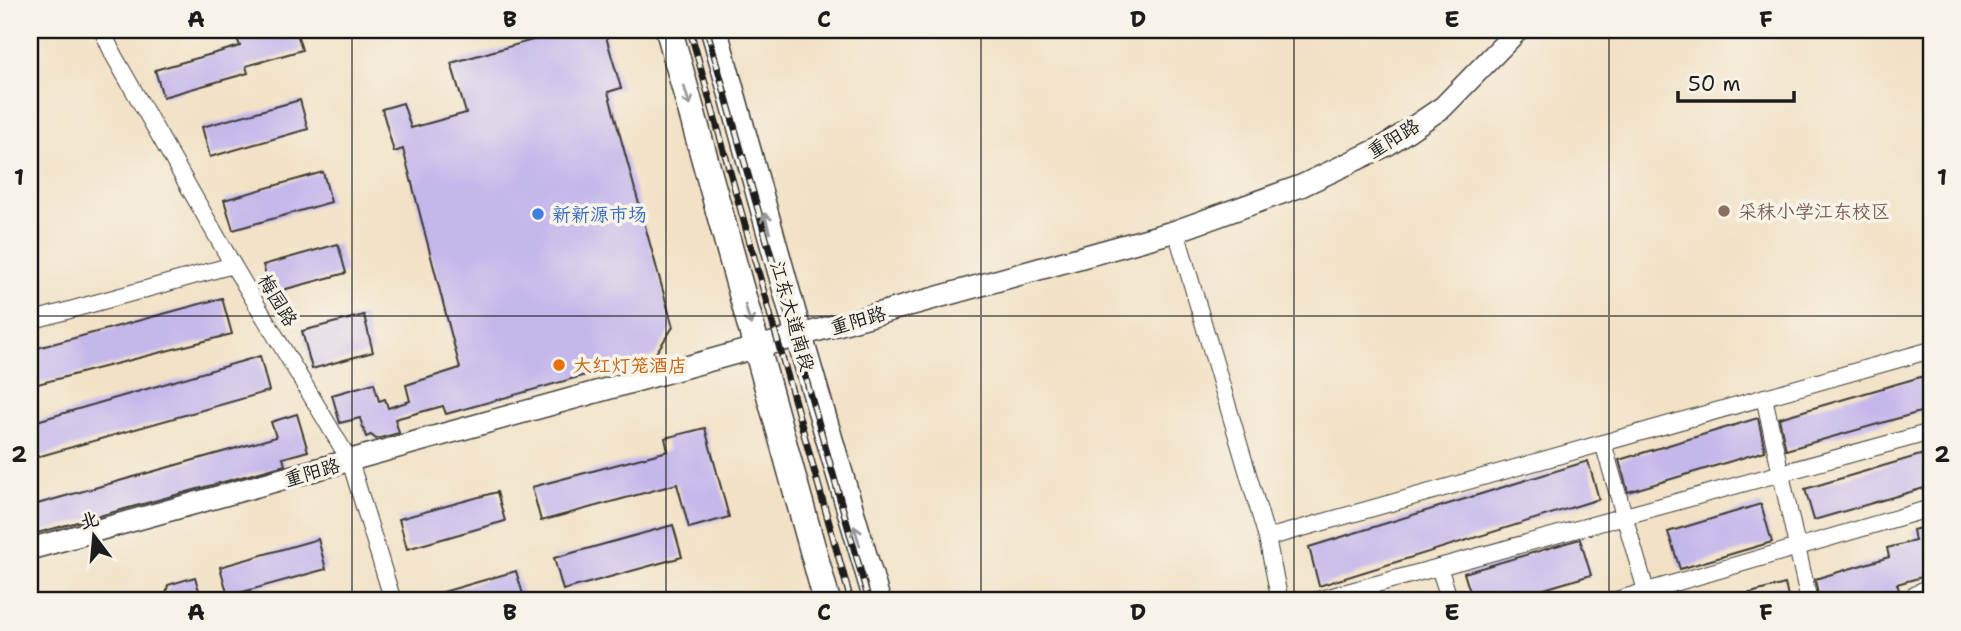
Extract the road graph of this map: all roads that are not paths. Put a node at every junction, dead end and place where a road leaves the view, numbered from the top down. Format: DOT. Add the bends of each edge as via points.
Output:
graph roads {
  1 [pos="102,30"];
  2 [pos="669,30"];
  3 [pos="714,30"];
  4 [pos="1518,30"];
  5 [pos="1176,231"];
  6 [pos="233,265"];
  7 [pos="30,321"];
  8 [pos="799,336"];
  9 [pos="757,348"];
  10 [pos="1931,350"];
  11 [pos="1764,397"];
  12 [pos="1931,432"];
  13 [pos="1603,443"];
  14 [pos="350,461"];
  15 [pos="1931,508"];
  16 [pos="1623,514"];
  17 [pos="1267,538"];
  18 [pos="1799,548"];
  19 [pos="30,549"];
  20 [pos="1439,567"];
  21 [pos="1931,585"];
  22 [pos="1648,596"];
  23 [pos="393,601"];
  24 [pos="827,601"];
  25 [pos="877,601"];
  26 [pos="1280,601"];
  27 [pos="1314,601"];
  28 [pos="1450,601"];
  29 [pos="1613,601"];
  30 [pos="1809,601"];
  31 [pos="1905,601"];
  1 -- 6 [label="street, 梅园路"];
  2 -- 9 [label="main road, one-way"];
  8 -- 3 [label="main road, 江东大道南段, one-way"];
  4 -- 5 [label="street, 重阳路" via="1443,107 1387,145 1301,187"];
  5 -- 8 [label="street, 重阳路"];
  5 -- 17 [label="street"];
  6 -- 7 [label="street"];
  6 -- 14 [label="street, 梅园路"];
  8 -- 9 [label="street, 重阳路"];
  25 -- 8 [label="main road, 江东大道南段, one-way"];
  9 -- 14 [label="street, 重阳路"];
  9 -- 24 [label="main road"];
  10 -- 11 [label="street"];
  11 -- 13 [label="street"];
  11 -- 18 [label="street"];
  12 -- 16 [label="street"];
  13 -- 16 [label="street"];
  13 -- 17 [label="street"];
  14 -- 19 [label="street, 重阳路"];
  14 -- 23 [label="street, 梅园路"];
  15 -- 18 [label="street"];
  16 -- 20 [label="street"];
  16 -- 22 [label="street"];
  17 -- 26 [label="street"];
  18 -- 22 [label="street"];
  18 -- 30 [label="street"];
  20 -- 27 [label="street"];
  20 -- 28 [label="street"];
  21 -- 31 [label="street"];
  22 -- 29 [label="street"];
}
